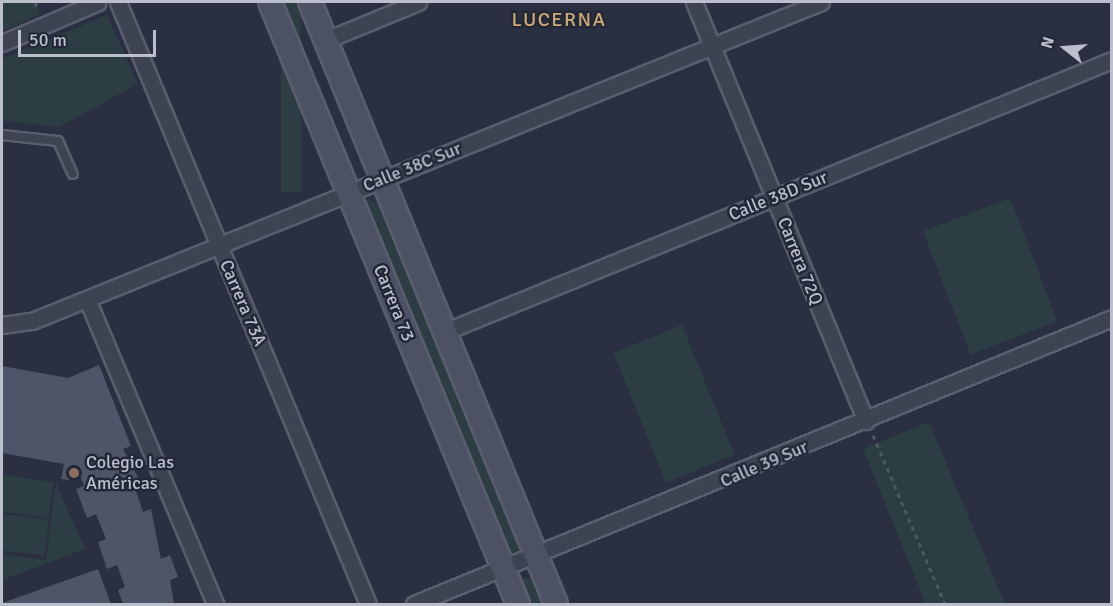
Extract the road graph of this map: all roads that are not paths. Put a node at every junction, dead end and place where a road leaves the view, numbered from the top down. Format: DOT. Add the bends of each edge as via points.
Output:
graph roads {
  1 [pos="98,2"];
  2 [pos="118,2"];
  3 [pos="270,2"];
  4 [pos="310,2"];
  5 [pos="418,2"];
  6 [pos="694,2"];
  7 [pos="821,2"];
  8 [pos="326,40"];
  9 [pos="2,43"];
  10 [pos="712,46"];
  11 [pos="1112,60"];
  12 [pos="2,135"];
  13 [pos="73,174"];
  14 [pos="381,180"];
  15 [pos="349,193"];
  16 [pos="774,197"];
  17 [pos="219,245"];
  18 [pos="87,299"];
  19 [pos="1112,318"];
  20 [pos="2,325"];
  21 [pos="444,332"];
  22 [pos="866,421"];
  23 [pos="537,557"];
  24 [pos="504,570"];
  25 [pos="215,604"];
  26 [pos="368,604"];
  27 [pos="414,604"];
  28 [pos="518,604"];
  29 [pos="556,604"];
  1 -- 9 [label="street"];
  2 -- 17 [label="street, Carrera 73A"];
  3 -- 15 [label="street, Carrera 73"];
  4 -- 8 [label="street, Carrera 73"];
  5 -- 8 [label="street"];
  6 -- 10 [label="street, Carrera 72Q"];
  7 -- 10 [label="street, Calle 38C Sur"];
  8 -- 14 [label="street, Carrera 73"];
  10 -- 14 [label="street, Calle 38C Sur"];
  10 -- 16 [label="street, Carrera 72Q"];
  11 -- 16 [label="street, Calle 38D Sur"];
  12 -- 13 [label="lane" via="58,141"];
  14 -- 15 [label="street, Calle 38C Sur"];
  14 -- 21 [label="street, Carrera 73"];
  15 -- 17 [label="street, Calle 38C Sur"];
  15 -- 24 [label="street, Carrera 73"];
  16 -- 21 [label="street, Calle 38D Sur"];
  16 -- 22 [label="street, Carrera 72Q"];
  17 -- 18 [label="street, Calle 38C Sur"];
  17 -- 26 [label="street, Carrera 73A"];
  18 -- 20 [label="street, Calle 38C Sur" via="32,321"];
  18 -- 25 [label="street"];
  19 -- 22 [label="street, Calle 39 Sur"];
  21 -- 23 [label="street, Carrera 73"];
  22 -- 23 [label="street, Calle 39 Sur"];
  23 -- 24 [label="street, Calle 39 Sur"];
  23 -- 29 [label="street, Carrera 73"];
  24 -- 27 [label="street, Calle 39 Sur"];
  24 -- 28 [label="street, Carrera 73"];
}
